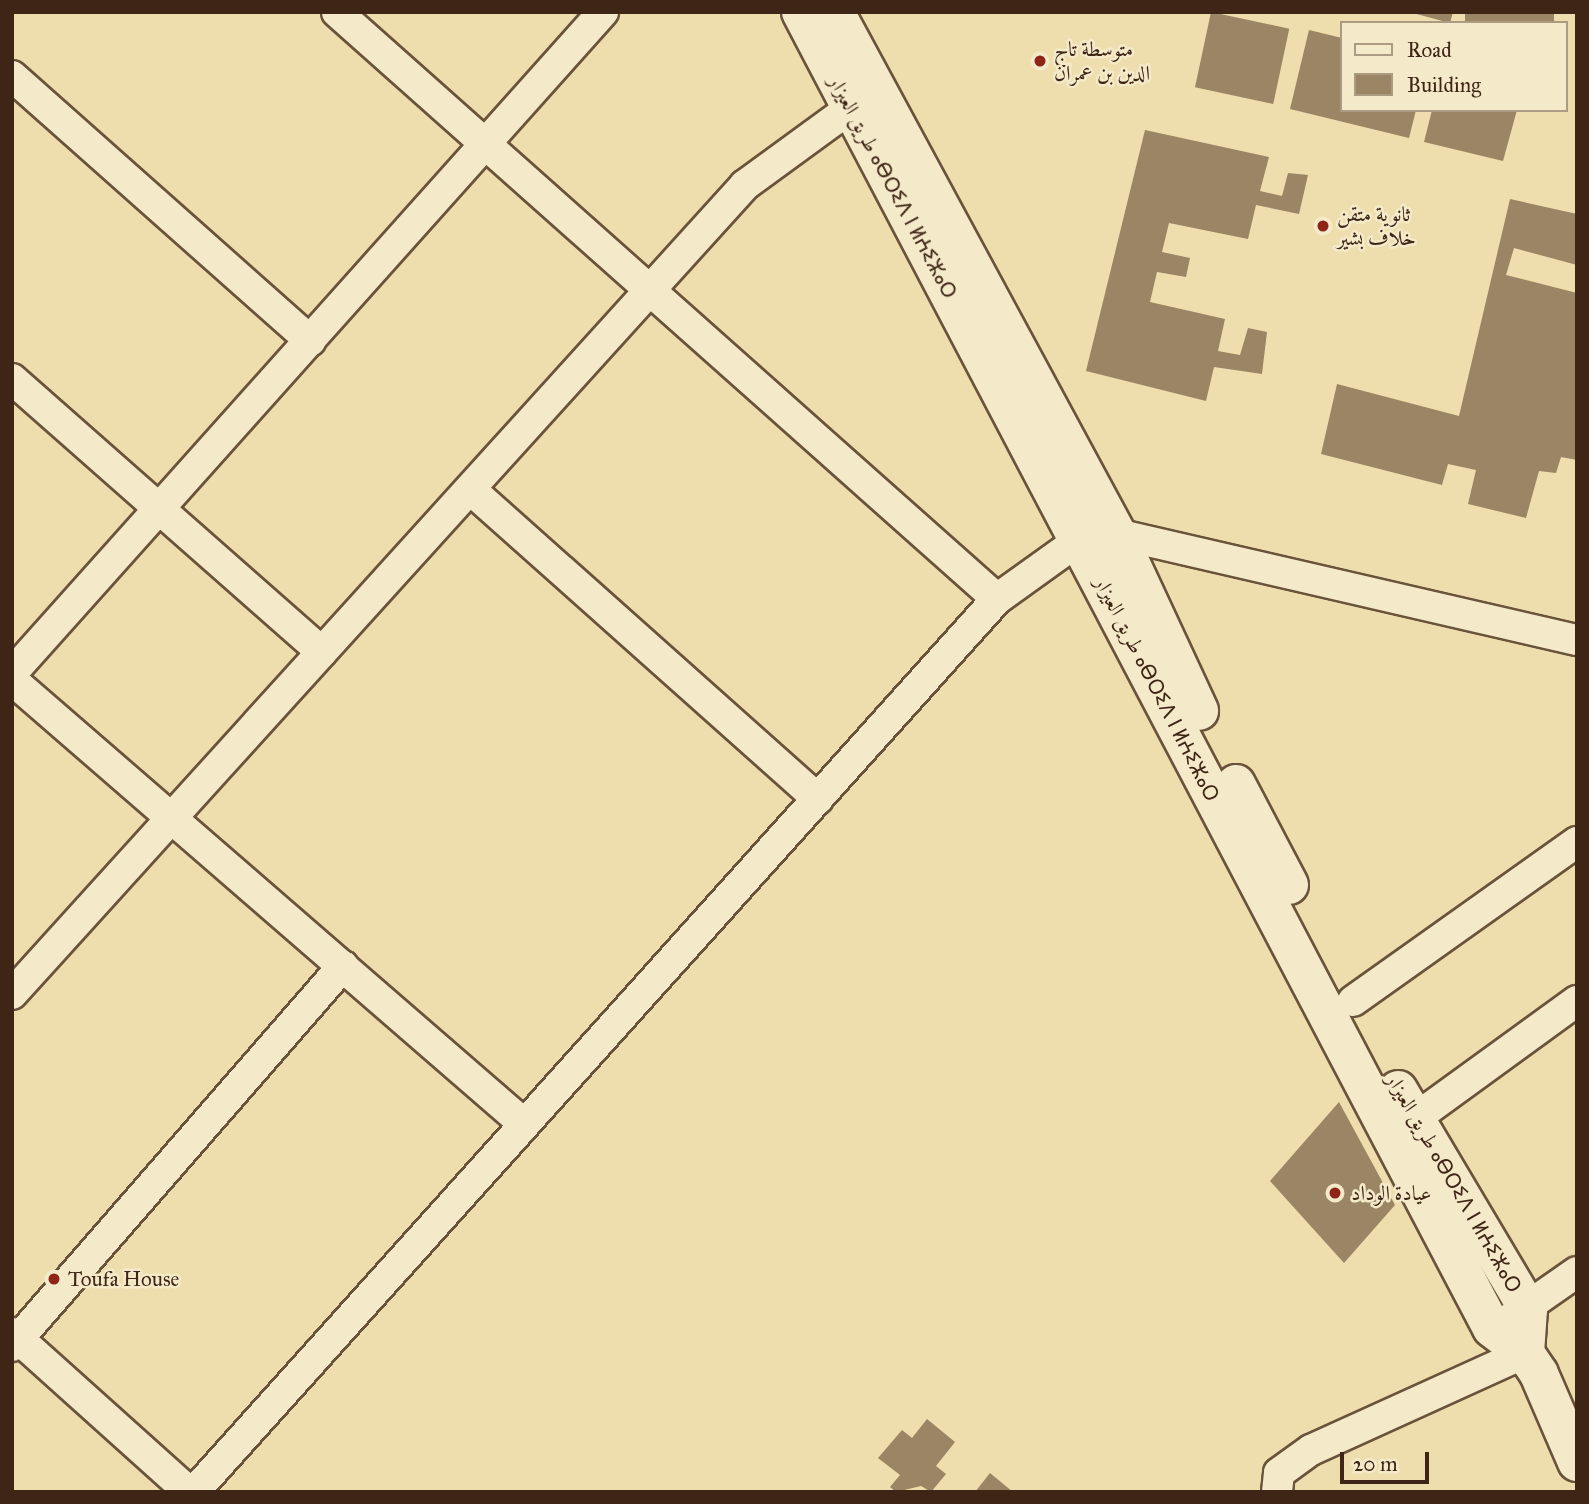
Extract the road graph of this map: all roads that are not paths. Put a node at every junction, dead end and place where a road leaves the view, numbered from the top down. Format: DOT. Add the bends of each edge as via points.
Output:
graph roads {
  1 [pos="337,12"];
  2 [pos="603,12"];
  3 [pos="802,12"];
  4 [pos="835,12"];
  5 [pos="12,76"];
  6 [pos="863,98"];
  7 [pos="486,144"];
  8 [pos="650,290"];
  9 [pos="310,341"];
  10 [pos="12,379"];
  11 [pos="470,489"];
  12 [pos="159,509"];
  13 [pos="1117,534"];
  14 [pos="1079,540"];
  15 [pos="998,599"];
  16 [pos="1577,640"];
  17 [pos="322,652"];
  18 [pos="12,673"];
  19 [pos="12,680"];
  20 [pos="818,799"];
  21 [pos="172,818"];
  22 [pos="1577,842"];
  23 [pos="343,966"];
  24 [pos="12,994"];
  25 [pos="1353,1001"];
  26 [pos="1577,1001"];
  27 [pos="1413,1120"];
  28 [pos="524,1124"];
  29 [pos="1577,1272"];
  30 [pos="1528,1309"];
  31 [pos="1492,1328"];
  32 [pos="14,1339"];
  33 [pos="1525,1353"];
  34 [pos="1577,1462"];
  35 [pos="191,1492"];
  36 [pos="1277,1492"];
  1 -- 7 [label="street"];
  2 -- 7 [label="street"];
  3 -- 6 [label="main road, طريق العيزار ⴰⴱⵔⵉⴷ ⵏ ⵍⵄⵉⵣⴰⵔ"];
  4 -- 6 [label="main road, طريق العيزار ⴰⴱⵔⵉⴷ ⵏ ⵍⵄⵉⵣⴰⵔ"];
  5 -- 9 [label="street"];
  6 -- 8 [label="street" via="745,185"];
  6 -- 13 [label="main road, طريق العيزار ⴰⴱⵔⵉⴷ ⵏ ⵍⵄⵉⵣⴰⵔ"];
  6 -- 14 [label="main road, طريق العيزار ⴰⴱⵔⵉⴷ ⵏ ⵍⵄⵉⵣⴰⵔ"];
  7 -- 8 [label="street"];
  7 -- 9 [label="street"];
  8 -- 11 [label="street"];
  8 -- 15 [label="street"];
  9 -- 12 [label="street"];
  10 -- 12 [label="street"];
  11 -- 17 [label="street"];
  11 -- 20 [label="street"];
  12 -- 17 [label="street"];
  12 -- 18 [label="street"];
  13 -- 14 [label="street"];
  13 -- 16 [label="street"];
  13 -- 25 [label="main road, طريق العيزار ⴰⴱⵔⵉⴷ ⵏ ⵍⵄⵉⵣⴰⵔ" via="1207,728"];
  14 -- 15 [label="street"];
  14 -- 31 [label="main road, طريق العيزار ⴰⴱⵔⵉⴷ ⵏ ⵍⵄⵉⵣⴰⵔ"];
  15 -- 20 [label="street"];
  17 -- 21 [label="street"];
  19 -- 21 [label="street"];
  20 -- 28 [label="street"];
  21 -- 23 [label="street"];
  21 -- 24 [label="street"];
  22 -- 25 [label="street"];
  23 -- 28 [label="street"];
  23 -- 32 [label="street"];
  25 -- 27 [label="main road, طريق العيزار ⴰⴱⵔⵉⴷ ⵏ ⵍⵄⵉⵣⴰⵔ"];
  26 -- 27 [label="street"];
  27 -- 30 [label="main road, طريق العيزار ⴰⴱⵔⵉⴷ ⵏ ⵍⵄⵉⵣⴰⵔ"];
  28 -- 35 [label="street"];
  29 -- 30 [label="street"];
  30 -- 31 [label="street"];
  30 -- 33 [label="main road, طريق العيزار ⴰⴱⵔⵉⴷ ⵏ ⵍⵄⵉⵣⴰⵔ"];
  31 -- 33 [label="main road, طريق العيزار ⴰⴱⵔⵉⴷ ⵏ ⵍⵄⵉⵣⴰⵔ"];
  32 -- 35 [label="street"];
  33 -- 34 [label="main road, طريق العيزار ⴰⴱⵔⵉⴷ ⵏ ⵍⵄⵉⵣⴰⵔ"];
  33 -- 36 [label="street" via="1311,1450 1279,1474"];
}
